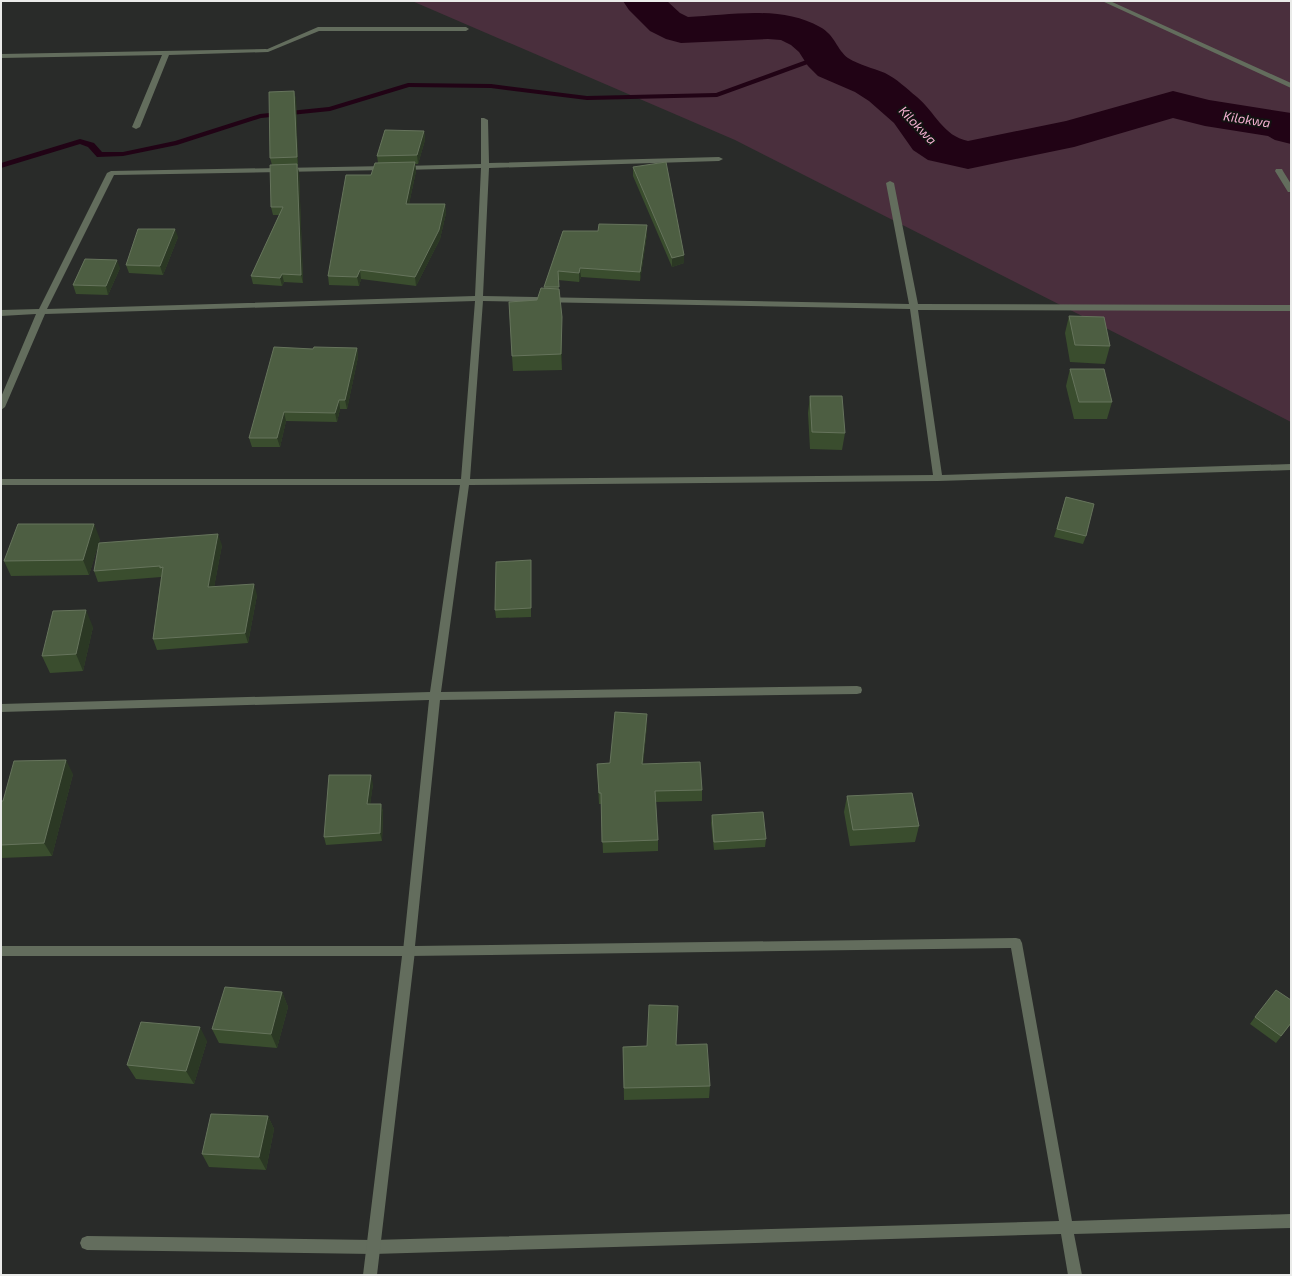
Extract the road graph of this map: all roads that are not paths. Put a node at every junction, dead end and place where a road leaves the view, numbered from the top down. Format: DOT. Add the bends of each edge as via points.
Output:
graph roads {
  1 [pos="1105,1"];
  2 [pos="466,29"];
  3 [pos="166,53"];
  4 [pos="1,56"];
  5 [pos="1291,86"];
  6 [pos="484,120"];
  7 [pos="136,126"];
  8 [pos="719,159"];
  9 [pos="485,166"];
  10 [pos="1279,171"];
  11 [pos="890,184"];
  12 [pos="1291,190"];
  13 [pos="479,298"];
  14 [pos="914,307"];
  15 [pos="1291,308"];
  16 [pos="1,313"];
  17 [pos="41,313"];
  18 [pos="1,407"];
  19 [pos="1291,467"];
  20 [pos="938,478"];
  21 [pos="1,482"];
  22 [pos="465,482"];
  23 [pos="857,690"];
  24 [pos="435,696"];
  25 [pos="1,708"];
  26 [pos="1,950"];
  27 [pos="409,951"];
  28 [pos="1291,1222"];
  29 [pos="1067,1228"];
  30 [pos="87,1243"];
  31 [pos="373,1247"];
  32 [pos="370,1275"];
  33 [pos="1075,1275"];
  1 -- 5 [label="street"];
  2 -- 3 [label="street" via="318,29 266,51"];
  3 -- 4 [label="street"];
  3 -- 7 [label="street"];
  6 -- 9 [label="street"];
  8 -- 9 [label="street"];
  9 -- 13 [label="street"];
  9 -- 17 [label="street" via="111,174"];
  10 -- 12 [label="street"];
  11 -- 14 [label="street"];
  13 -- 14 [label="street"];
  13 -- 17 [label="street"];
  13 -- 22 [label="street"];
  14 -- 15 [label="street"];
  14 -- 20 [label="street"];
  16 -- 17 [label="street"];
  17 -- 18 [label="street"];
  19 -- 20 [label="street"];
  20 -- 22 [label="street"];
  21 -- 22 [label="street"];
  22 -- 24 [label="street"];
  23 -- 24 [label="street"];
  24 -- 25 [label="street"];
  24 -- 27 [label="street"];
  26 -- 27 [label="street"];
  27 -- 29 [label="street" via="1016,944"];
  27 -- 31 [label="street"];
  28 -- 29 [label="street"];
  29 -- 31 [label="street"];
  29 -- 33 [label="street"];
  30 -- 31 [label="street"];
  31 -- 32 [label="street"];
}
